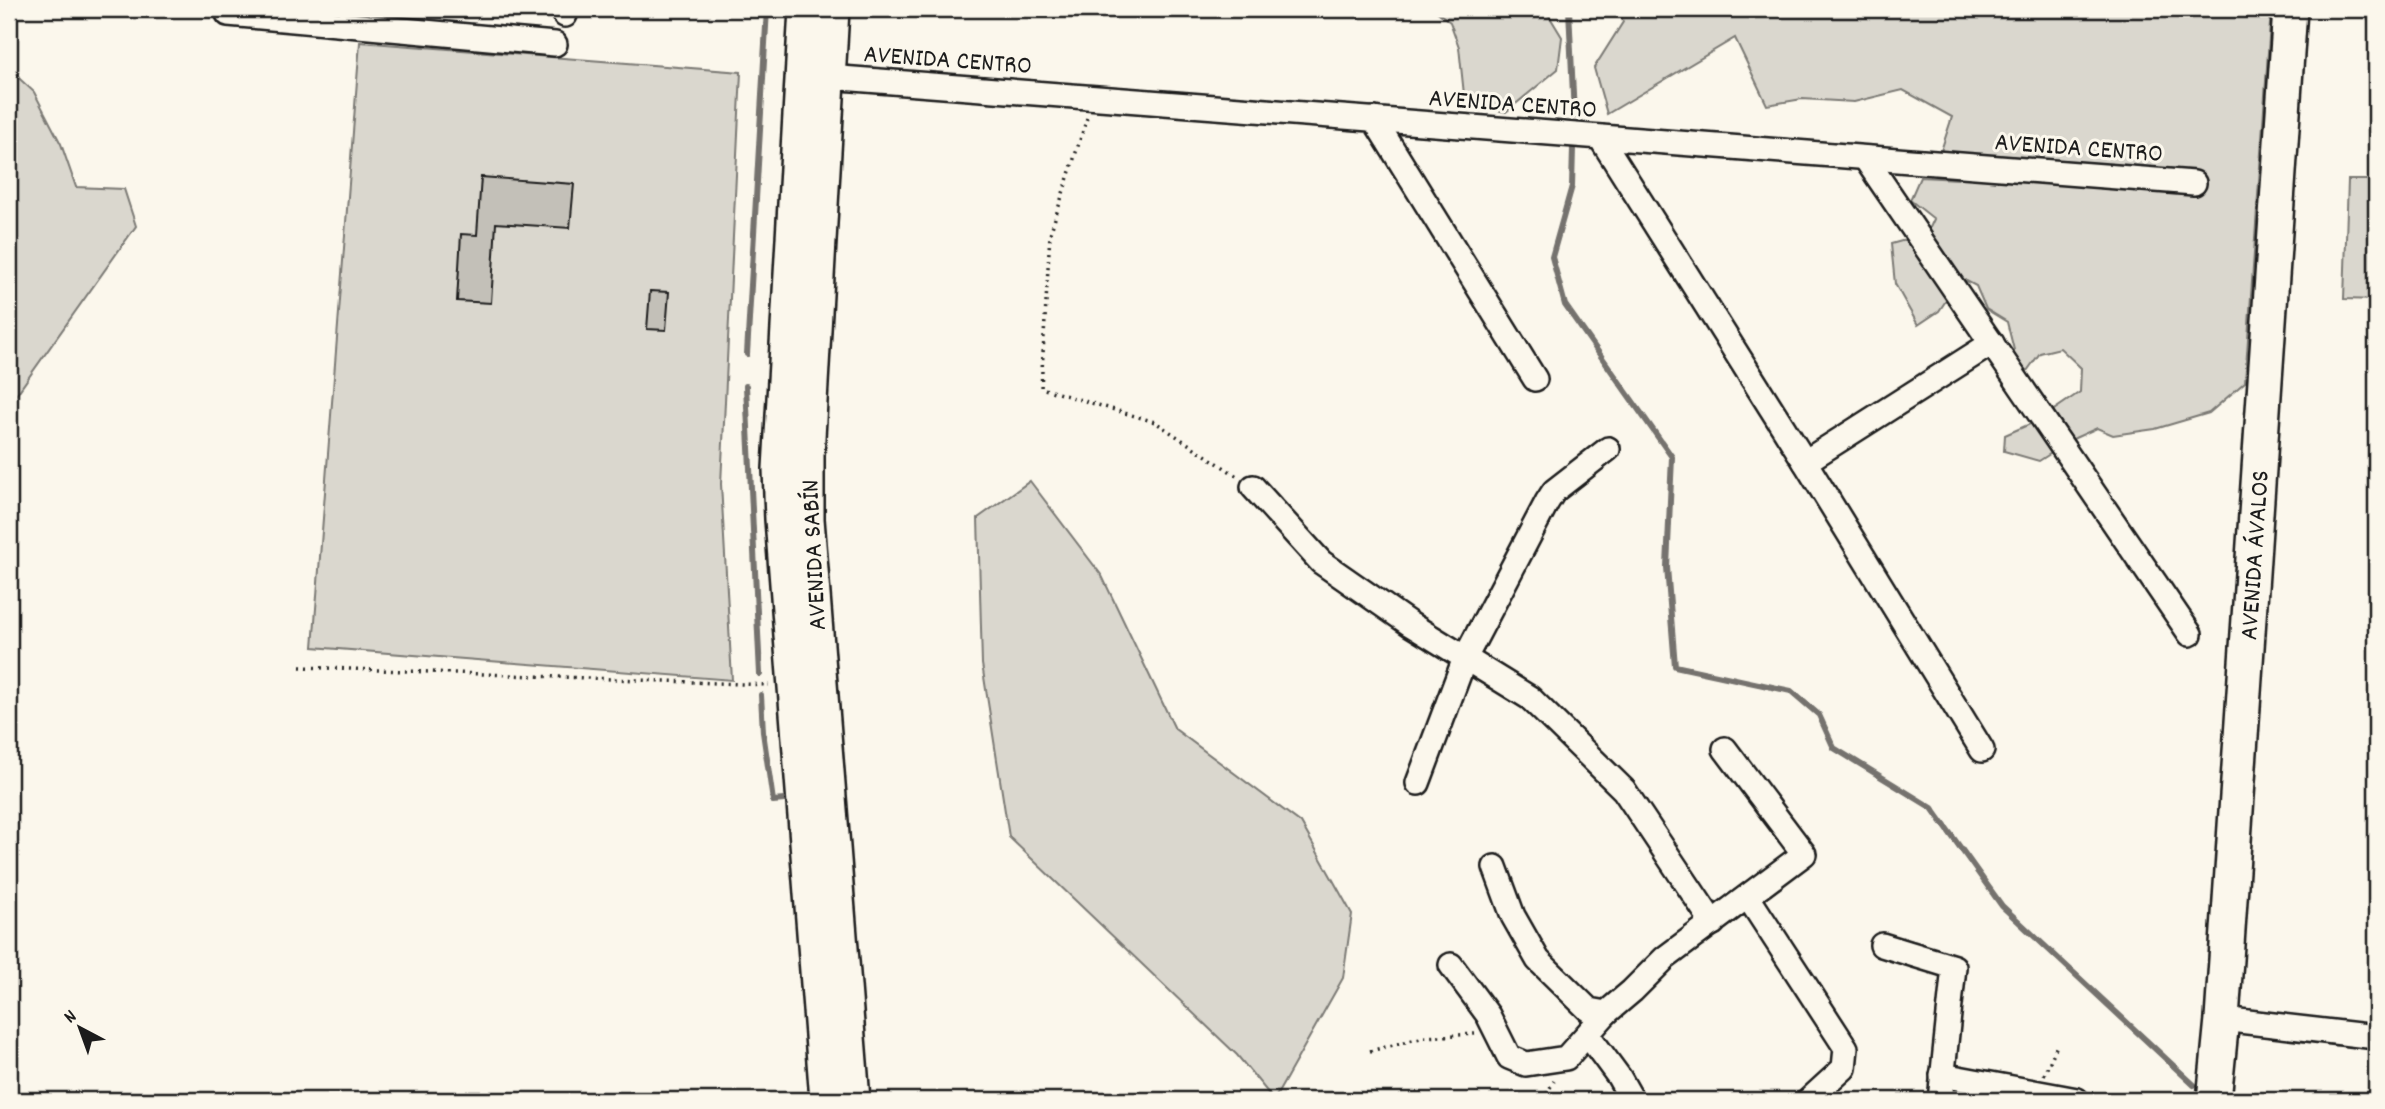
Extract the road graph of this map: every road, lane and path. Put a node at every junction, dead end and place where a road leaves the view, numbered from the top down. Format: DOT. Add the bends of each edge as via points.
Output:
graph roads {
  1 [pos="806,9"];
  2 [pos="832,9"];
  3 [pos="2290,9"];
  4 [pos="228,12"];
  5 [pos="388,18"];
  6 [pos="555,44"];
  7 [pos="828,77"];
  8 [pos="1093,97"];
  9 [pos="1374,119"];
  10 [pos="1600,137"];
  11 [pos="1865,158"];
  12 [pos="2194,183"];
  13 [pos="1992,343"];
  14 [pos="1535,379"];
  15 [pos="1608,449"];
  16 [pos="1805,462"];
  17 [pos="1253,487"];
  18 [pos="2190,634"];
  19 [pos="1465,658"];
  20 [pos="300,667"];
  21 [pos="795,686"];
  22 [pos="1725,749"];
  23 [pos="1982,751"];
  24 [pos="1418,783"];
  25 [pos="1495,867"];
  26 [pos="1748,897"];
  27 [pos="1713,923"];
  28 [pos="1882,945"];
  29 [pos="1451,965"];
  30 [pos="1606,1013"];
  31 [pos="2222,1019"];
  32 [pos="1498,1033"];
  33 [pos="1588,1035"];
  34 [pos="2376,1037"];
  35 [pos="2058,1043"];
  36 [pos="1370,1051"];
  37 [pos="1942,1075"];
  38 [pos="2036,1093"];
  39 [pos="827,1100"];
  40 [pos="853,1100"];
  41 [pos="1632,1100"];
  42 [pos="1809,1100"];
  43 [pos="1940,1100"];
  44 [pos="2077,1100"];
  45 [pos="2214,1100"];
  1 -- 21 [label="main road, AVENIDA SABÍN" via="780,469"];
  2 -- 7 [label="main road, AVENIDA SABÍN"];
  3 -- 31 [label="main road, AVENIDA ÁVALOS"];
  4 -- 5 [label="street"];
  5 -- 6 [label="street"];
  7 -- 8 [label="street, AVENIDA CENTRO"];
  7 -- 40 [label="main road, AVENIDA SABÍN" via="807,519"];
  8 -- 9 [label="street, AVENIDA CENTRO"];
  8 -- 17 [label="path" via="1050,234 1041,387 1155,422"];
  9 -- 10 [label="street, AVENIDA CENTRO"];
  9 -- 14 [label="street"];
  10 -- 11 [label="street, AVENIDA CENTRO"];
  10 -- 16 [label="street"];
  11 -- 12 [label="street, AVENIDA CENTRO"];
  11 -- 13 [label="street"];
  13 -- 16 [label="street"];
  13 -- 18 [label="street"];
  15 -- 19 [label="street" via="1554,491"];
  16 -- 23 [label="street"];
  17 -- 19 [label="street" via="1321,562"];
  19 -- 24 [label="street"];
  19 -- 27 [label="street" via="1530,698 1624,790"];
  20 -- 21 [label="path"];
  21 -- 39 [label="main road, AVENIDA SABÍN"];
  22 -- 26 [label="street" via="1804,854"];
  25 -- 30 [label="street" via="1513,916 1538,960 1589,1010"];
  26 -- 27 [label="street"];
  26 -- 42 [label="street" via="1846,1048 1843,1068"];
  27 -- 30 [label="street" via="1665,958"];
  28 -- 37 [label="street" via="1954,967"];
  29 -- 32 [label="street"];
  30 -- 33 [label="street"];
  31 -- 34 [label="street"];
  31 -- 45 [label="main road, AVENIDA ÁVALOS"];
  32 -- 33 [label="street" via="1509,1057 1525,1064 1566,1058"];
  32 -- 36 [label="path" via="1424,1037"];
  33 -- 41 [label="street"];
  35 -- 38 [label="path"];
  37 -- 38 [label="street"];
  37 -- 43 [label="street"];
  38 -- 44 [label="street"];
}
